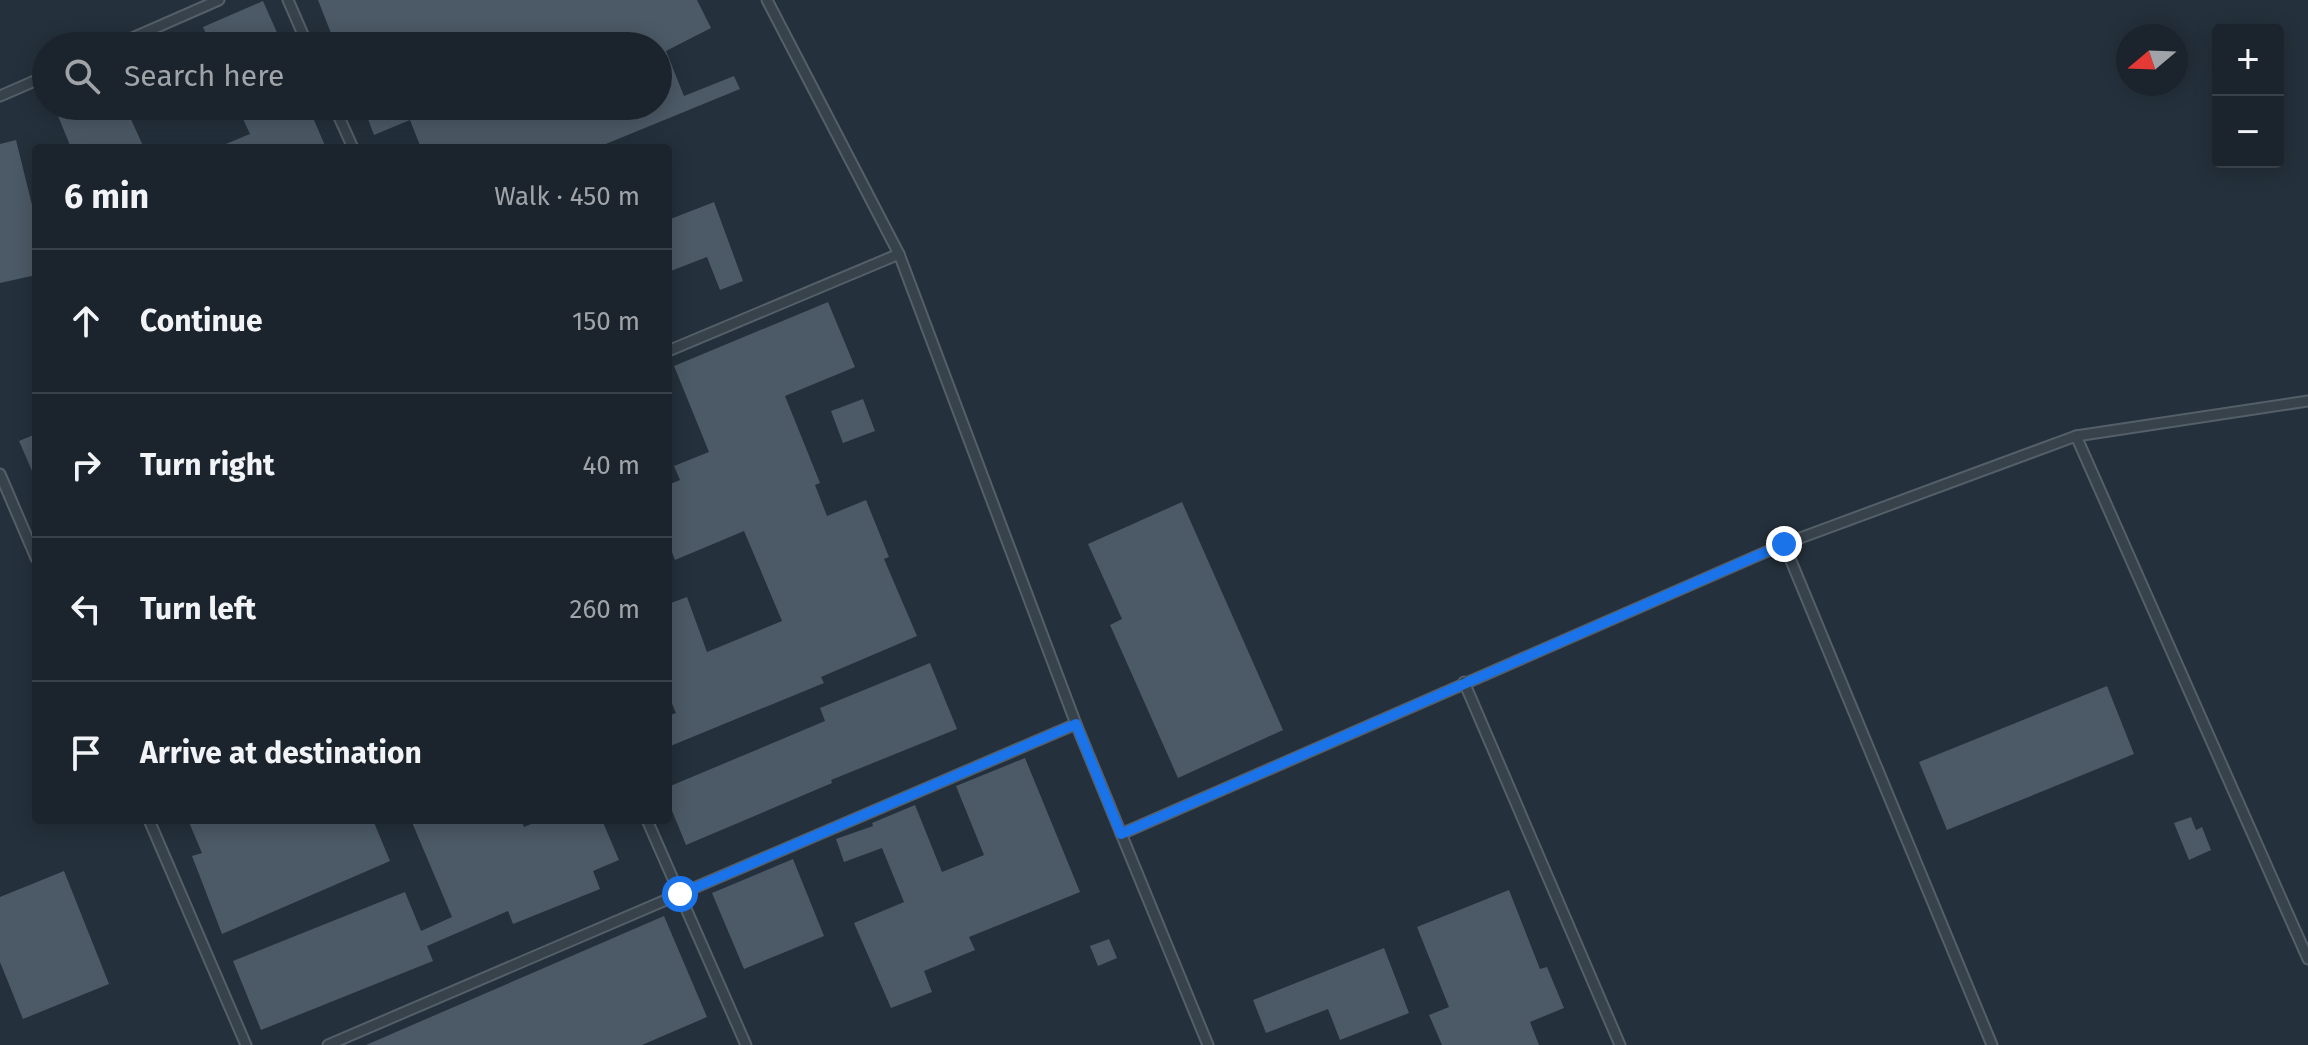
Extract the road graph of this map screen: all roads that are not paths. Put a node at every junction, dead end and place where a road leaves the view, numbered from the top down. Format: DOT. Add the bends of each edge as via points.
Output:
graph roads {
  1 [pos="219,0"];
  2 [pos="288,0"];
  3 [pos="767,0"];
  4 [pos="146,32"];
  5 [pos="302,32"];
  6 [pos="32,82"];
  7 [pos="0,96"];
  8 [pos="340,120"];
  9 [pos="351,144"];
  10 [pos="899,254"];
  11 [pos="672,349"];
  12 [pos="2308,401"];
  13 [pos="2076,436"];
  14 [pos="0,474"];
  15 [pos="1784,544"];
  16 [pos="32,549"];
  17 [pos="1464,682"];
  18 [pos="1076,724"];
  19 [pos="151,824"];
  20 [pos="649,824"];
  21 [pos="1121,834"];
  22 [pos="680,894"];
  23 [pos="2308,959"];
  24 [pos="246,1045"];
  25 [pos="328,1045"];
  26 [pos="746,1045"];
  27 [pos="1208,1045"];
  28 [pos="1620,1045"];
  29 [pos="1992,1045"];
  1 -- 4 [label="lane"];
  2 -- 5 [label="lane"];
  3 -- 10 [label="lane"];
  6 -- 7 [label="lane"];
  8 -- 9 [label="lane"];
  10 -- 11 [label="lane"];
  10 -- 18 [label="lane"];
  12 -- 13 [label="lane"];
  13 -- 15 [label="lane"];
  13 -- 23 [label="lane"];
  14 -- 16 [label="lane"];
  15 -- 17 [label="lane"];
  15 -- 29 [label="lane"];
  17 -- 21 [label="lane"];
  17 -- 28 [label="lane"];
  18 -- 21 [label="lane"];
  18 -- 22 [label="lane"];
  19 -- 24 [label="lane"];
  20 -- 22 [label="lane"];
  21 -- 27 [label="lane"];
  22 -- 25 [label="lane"];
  22 -- 26 [label="lane"];
}
